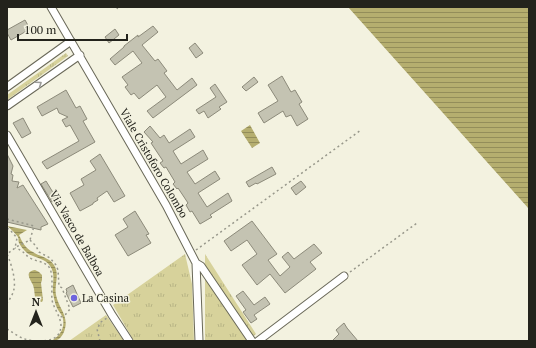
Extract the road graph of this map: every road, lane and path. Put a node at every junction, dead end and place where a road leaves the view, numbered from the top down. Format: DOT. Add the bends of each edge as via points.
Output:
graph roads {
  1 [pos="52,7"];
  2 [pos="71,41"];
  3 [pos="80,55"];
  4 [pos="7,87"];
  5 [pos="7,106"];
  6 [pos="361,130"];
  7 [pos="7,135"];
  8 [pos="7,220"];
  9 [pos="417,223"];
  10 [pos="7,228"];
  11 [pos="30,240"];
  12 [pos="15,248"];
  13 [pos="7,254"];
  14 [pos="192,254"];
  15 [pos="196,263"];
  16 [pos="344,276"];
  17 [pos="7,304"];
  18 [pos="112,315"];
  19 [pos="59,318"];
  20 [pos="7,329"];
  21 [pos="100,341"];
  22 [pos="129,341"];
  23 [pos="199,341"];
  24 [pos="252,341"];
  25 [pos="258,341"];
  1 -- 2 [label="street, Viale Cristoforo Colombo"];
  2 -- 3 [label="street, Viale Cristoforo Colombo"];
  2 -- 4 [label="street"];
  5 -- 3 [label="street, one-way"];
  3 -- 14 [label="street, Viale Cristoforo Colombo"];
  6 -- 14 [label="path"];
  7 -- 18 [label="street, Via Vasco de Balboa"];
  8 -- 11 [label="path" via="34,226"];
  9 -- 16 [label="path"];
  10 -- 12 [label="path" via="17,238"];
  11 -- 12 [label="path"];
  11 -- 19 [label="path" via="39,252 50,258 58,270 59,286 70,309"];
  12 -- 13 [label="path"];
  12 -- 19 [label="path" via="50,268 52,302"];
  13 -- 17 [label="path" via="13,271 14,287"];
  14 -- 15 [label="street, Viale Cristoforo Colombo"];
  15 -- 23 [label="street, Viale Cristoforo Colombo"];
  15 -- 24 [label="street" via="201,266"];
  16 -- 25 [label="street"];
  18 -- 21 [label="path" via="101,322 97,329"];
  18 -- 22 [label="street, Via Vasco de Balboa"];
  19 -- 20 [label="path" via="61,328 56,336 48,341 29,340"];
}
